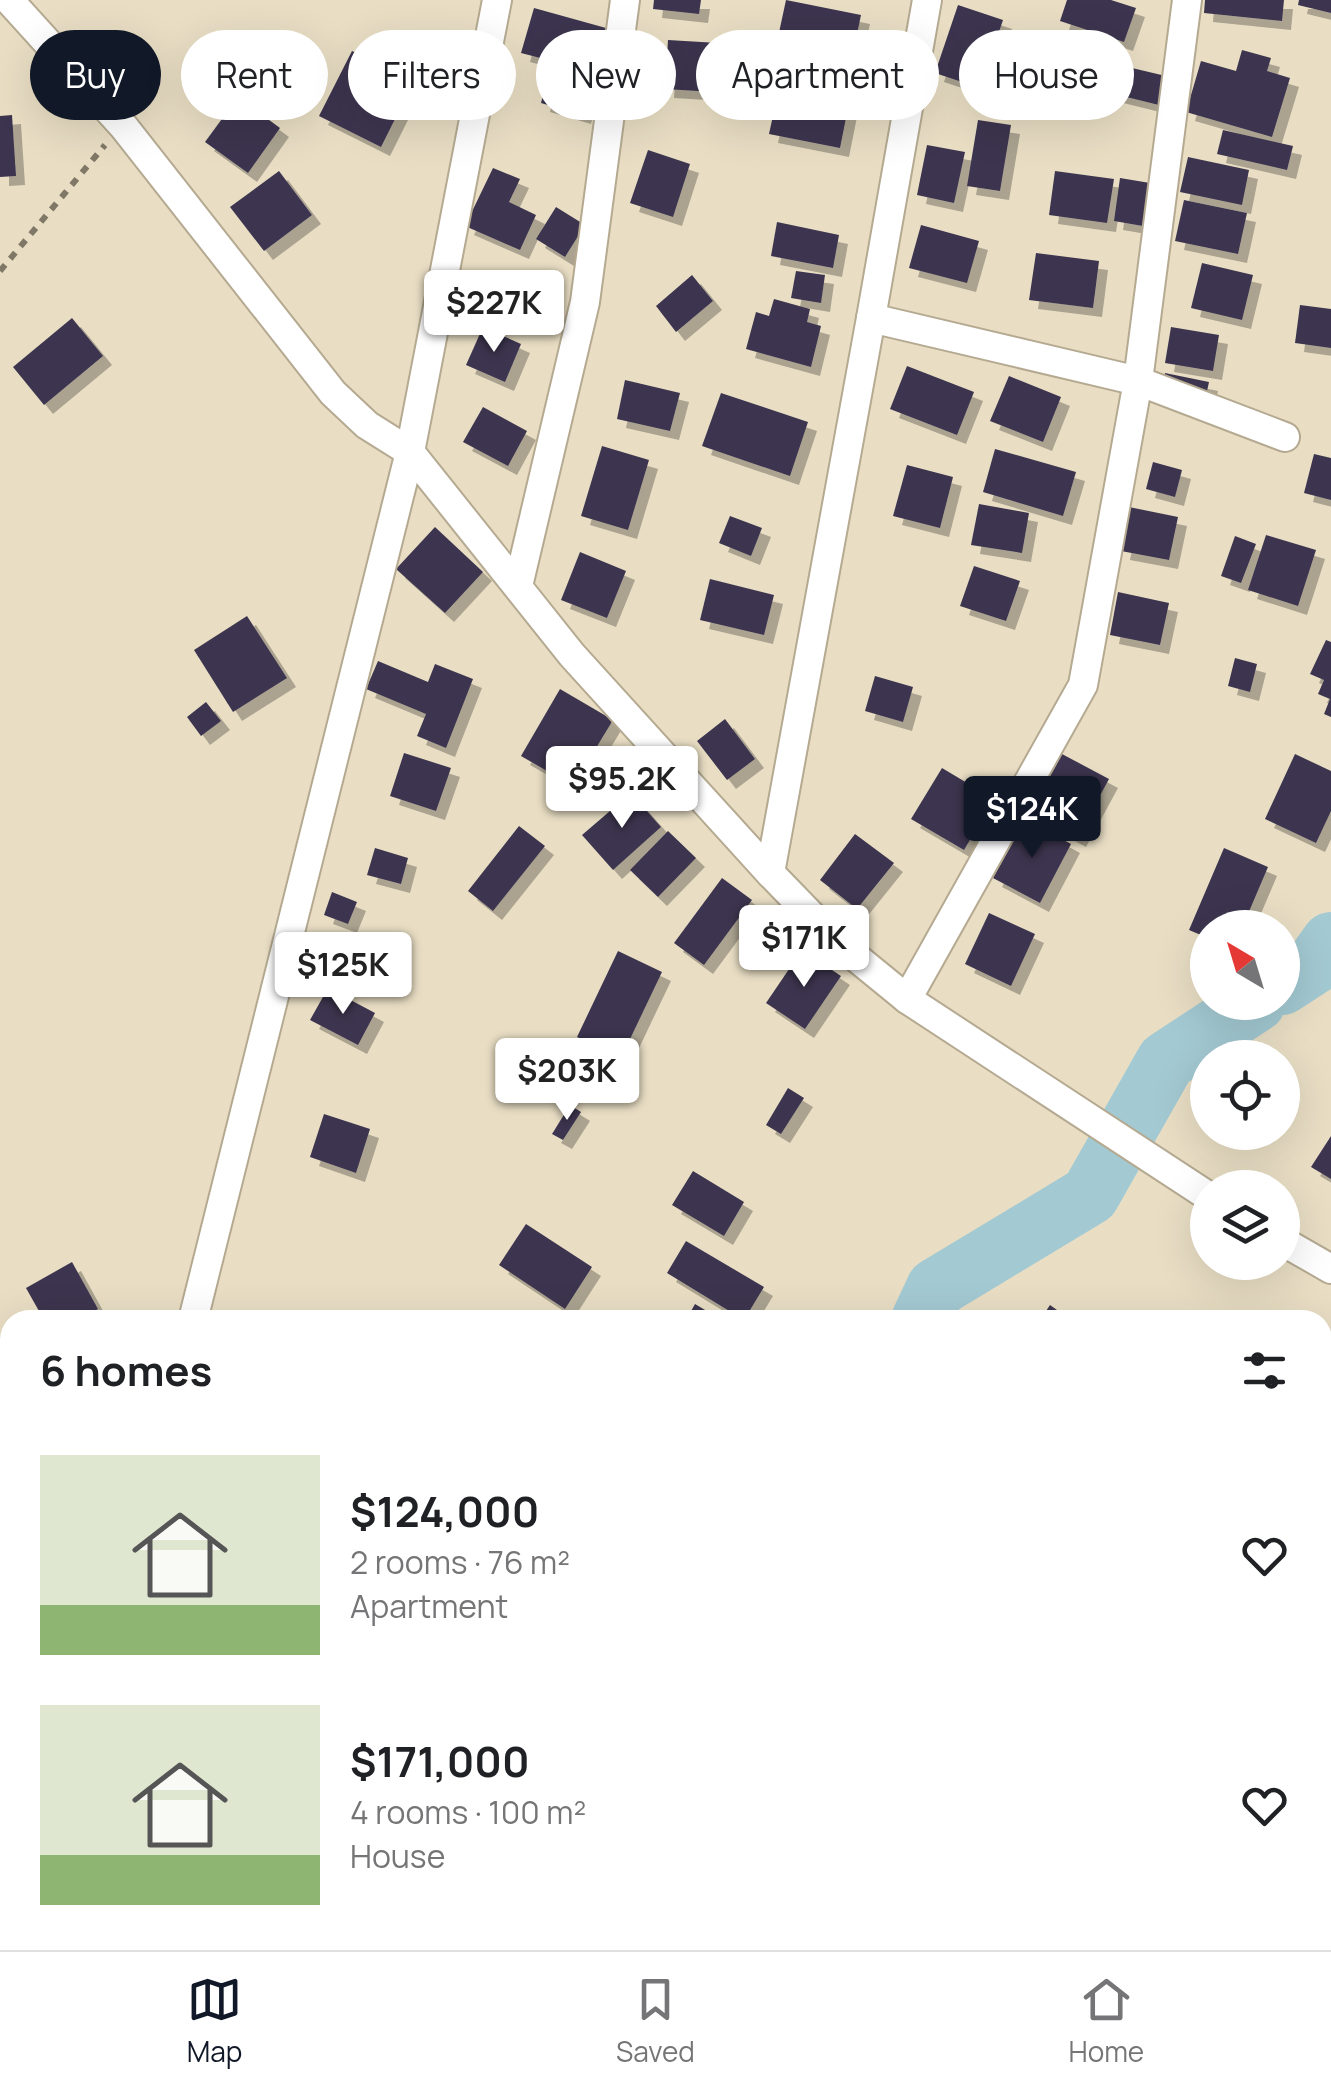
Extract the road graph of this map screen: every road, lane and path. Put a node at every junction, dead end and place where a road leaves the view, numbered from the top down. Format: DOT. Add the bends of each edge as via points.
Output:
graph roads {
  1 [pos="9,0"];
  2 [pos="498,0"];
  3 [pos="625,0"];
  4 [pos="926,0"];
  5 [pos="1187,0"];
  6 [pos="124,127"];
  7 [pos="0,270"];
  8 [pos="872,318"];
  9 [pos="1138,381"];
  10 [pos="1285,436"];
  11 [pos="410,452"];
  12 [pos="518,586"];
  13 [pos="770,874"];
  14 [pos="908,999"];
  15 [pos="1190,1184"];
  16 [pos="1300,1251"];
  17 [pos="1331,1269"];
  18 [pos="196,1310"];
  1 -- 6 [label="street"];
  2 -- 11 [label="street"];
  3 -- 12 [label="street" via="585,302"];
  4 -- 8 [label="street"];
  5 -- 9 [label="street"];
  6 -- 7 [label="path"];
  6 -- 11 [label="street" via="333,394"];
  8 -- 9 [label="street"];
  8 -- 13 [label="street"];
  9 -- 10 [label="street"];
  9 -- 14 [label="street" via="1083,685"];
  11 -- 12 [label="street"];
  11 -- 18 [label="street"];
  12 -- 13 [label="street"];
  13 -- 14 [label="street" via="836,941"];
  14 -- 15 [label="street"];
  16 -- 17 [label="street"];
}
